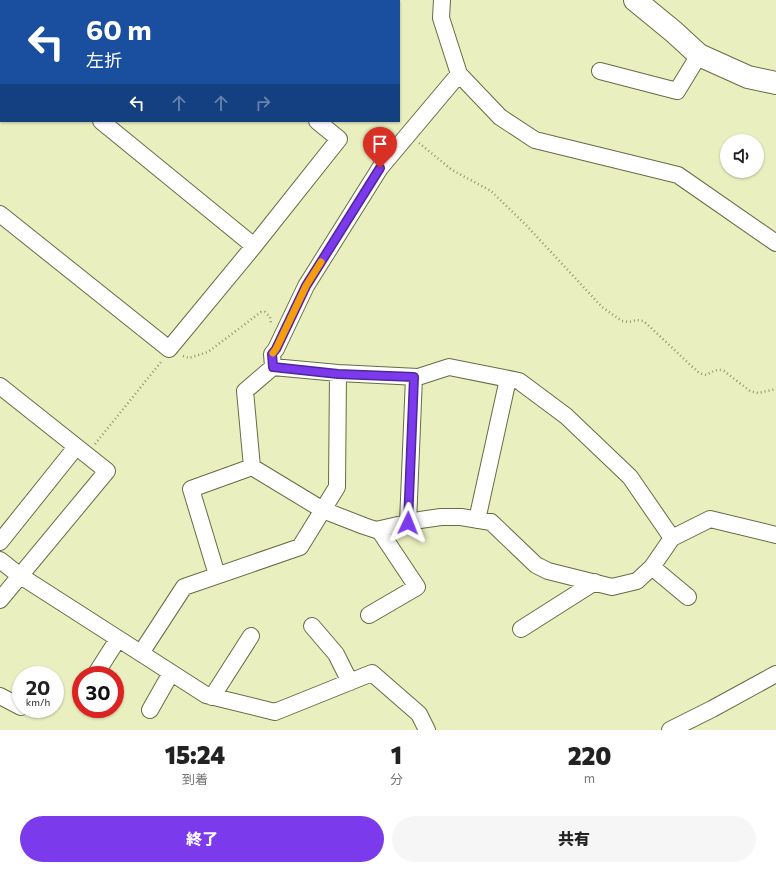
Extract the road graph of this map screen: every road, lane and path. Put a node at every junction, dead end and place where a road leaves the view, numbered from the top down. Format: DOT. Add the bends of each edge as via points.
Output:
graph roads {
  1 [pos="442,0"];
  2 [pos="635,0"];
  3 [pos="699,55"];
  4 [pos="600,71"];
  5 [pos="459,74"];
  6 [pos="776,83"];
  7 [pos="102,122"];
  8 [pos="317,122"];
  9 [pos="408,134"];
  10 [pos="0,214"];
  11 [pos="776,242"];
  12 [pos="254,246"];
  13 [pos="269,329"];
  14 [pos="169,350"];
  15 [pos="273,367"];
  16 [pos="338,374"];
  17 [pos="414,377"];
  18 [pos="508,378"];
  19 [pos="0,386"];
  20 [pos="776,389"];
  21 [pos="81,451"];
  22 [pos="252,467"];
  23 [pos="323,510"];
  24 [pos="477,520"];
  25 [pos="408,523"];
  26 [pos="379,530"];
  27 [pos="776,535"];
  28 [pos="672,538"];
  29 [pos="0,542"];
  30 [pos="0,560"];
  31 [pos="652,567"];
  32 [pos="19,575"];
  33 [pos="218,575"];
  34 [pos="595,582"];
  35 [pos="688,597"];
  36 [pos="0,600"];
  37 [pos="369,615"];
  38 [pos="312,626"];
  39 [pos="521,629"];
  40 [pos="251,636"];
  41 [pos="118,639"];
  42 [pos="141,653"];
  43 [pos="101,666"];
  44 [pos="171,673"];
  45 [pos="776,674"];
  46 [pos="350,682"];
  47 [pos="0,696"];
  48 [pos="212,697"];
  49 [pos="12,702"];
  50 [pos="150,710"];
  51 [pos="427,730"];
  52 [pos="670,730"];
  1 -- 5 [label="street" via="441,18"];
  2 -- 3 [label="street"];
  3 -- 4 [label="street" via="677,91"];
  3 -- 6 [label="street" via="748,77"];
  5 -- 9 [label="street"];
  5 -- 11 [label="street" via="500,116 535,140 678,175"];
  7 -- 12 [label="street"];
  8 -- 12 [label="street" via="339,139"];
  9 -- 15 [label="street" via="380,168 306,286 272,354"];
  9 -- 20 [label="path" via="452,170 491,191 602,307 622,321 643,321 699,373 706,375 720,369 754,393"];
  10 -- 14 [label="street"];
  12 -- 14 [label="street"];
  13 -- 14 [label="path" via="270,316 262,312 208,352 189,358"];
  14 -- 21 [label="path"];
  15 -- 16 [label="street"];
  15 -- 22 [label="street" via="245,391"];
  16 -- 17 [label="street"];
  16 -- 23 [label="street" via="337,487"];
  17 -- 18 [label="street" via="449,367"];
  17 -- 25 [label="street"];
  18 -- 24 [label="street"];
  18 -- 28 [label="street" via="519,381 566,416 610,457 630,477"];
  19 -- 21 [label="street"];
  21 -- 29 [label="street"];
  21 -- 32 [label="street" via="107,472"];
  22 -- 23 [label="street"];
  22 -- 33 [label="street" via="191,489"];
  23 -- 26 [label="street"];
  23 -- 33 [label="street" via="300,547"];
  24 -- 25 [label="street" via="441,516"];
  24 -- 34 [label="street" via="491,522 536,565 548,571"];
  25 -- 26 [label="street"];
  26 -- 37 [label="street" via="417,587"];
  27 -- 28 [label="street" via="710,519"];
  28 -- 31 [label="street"];
  30 -- 32 [label="street"];
  31 -- 34 [label="street" via="637,581 612,587"];
  31 -- 35 [label="street"];
  32 -- 36 [label="street"];
  32 -- 41 [label="street"];
  33 -- 42 [label="street" via="184,587"];
  34 -- 39 [label="street"];
  38 -- 46 [label="street" via="336,654"];
  40 -- 48 [label="street"];
  41 -- 42 [label="street"];
  41 -- 43 [label="street"];
  42 -- 44 [label="street"];
  44 -- 48 [label="street"];
  44 -- 50 [label="street"];
  45 -- 52 [label="street"];
  46 -- 48 [label="street" via="275,712"];
  46 -- 51 [label="street" via="372,673 419,714"];
  47 -- 49 [label="street"];
}
